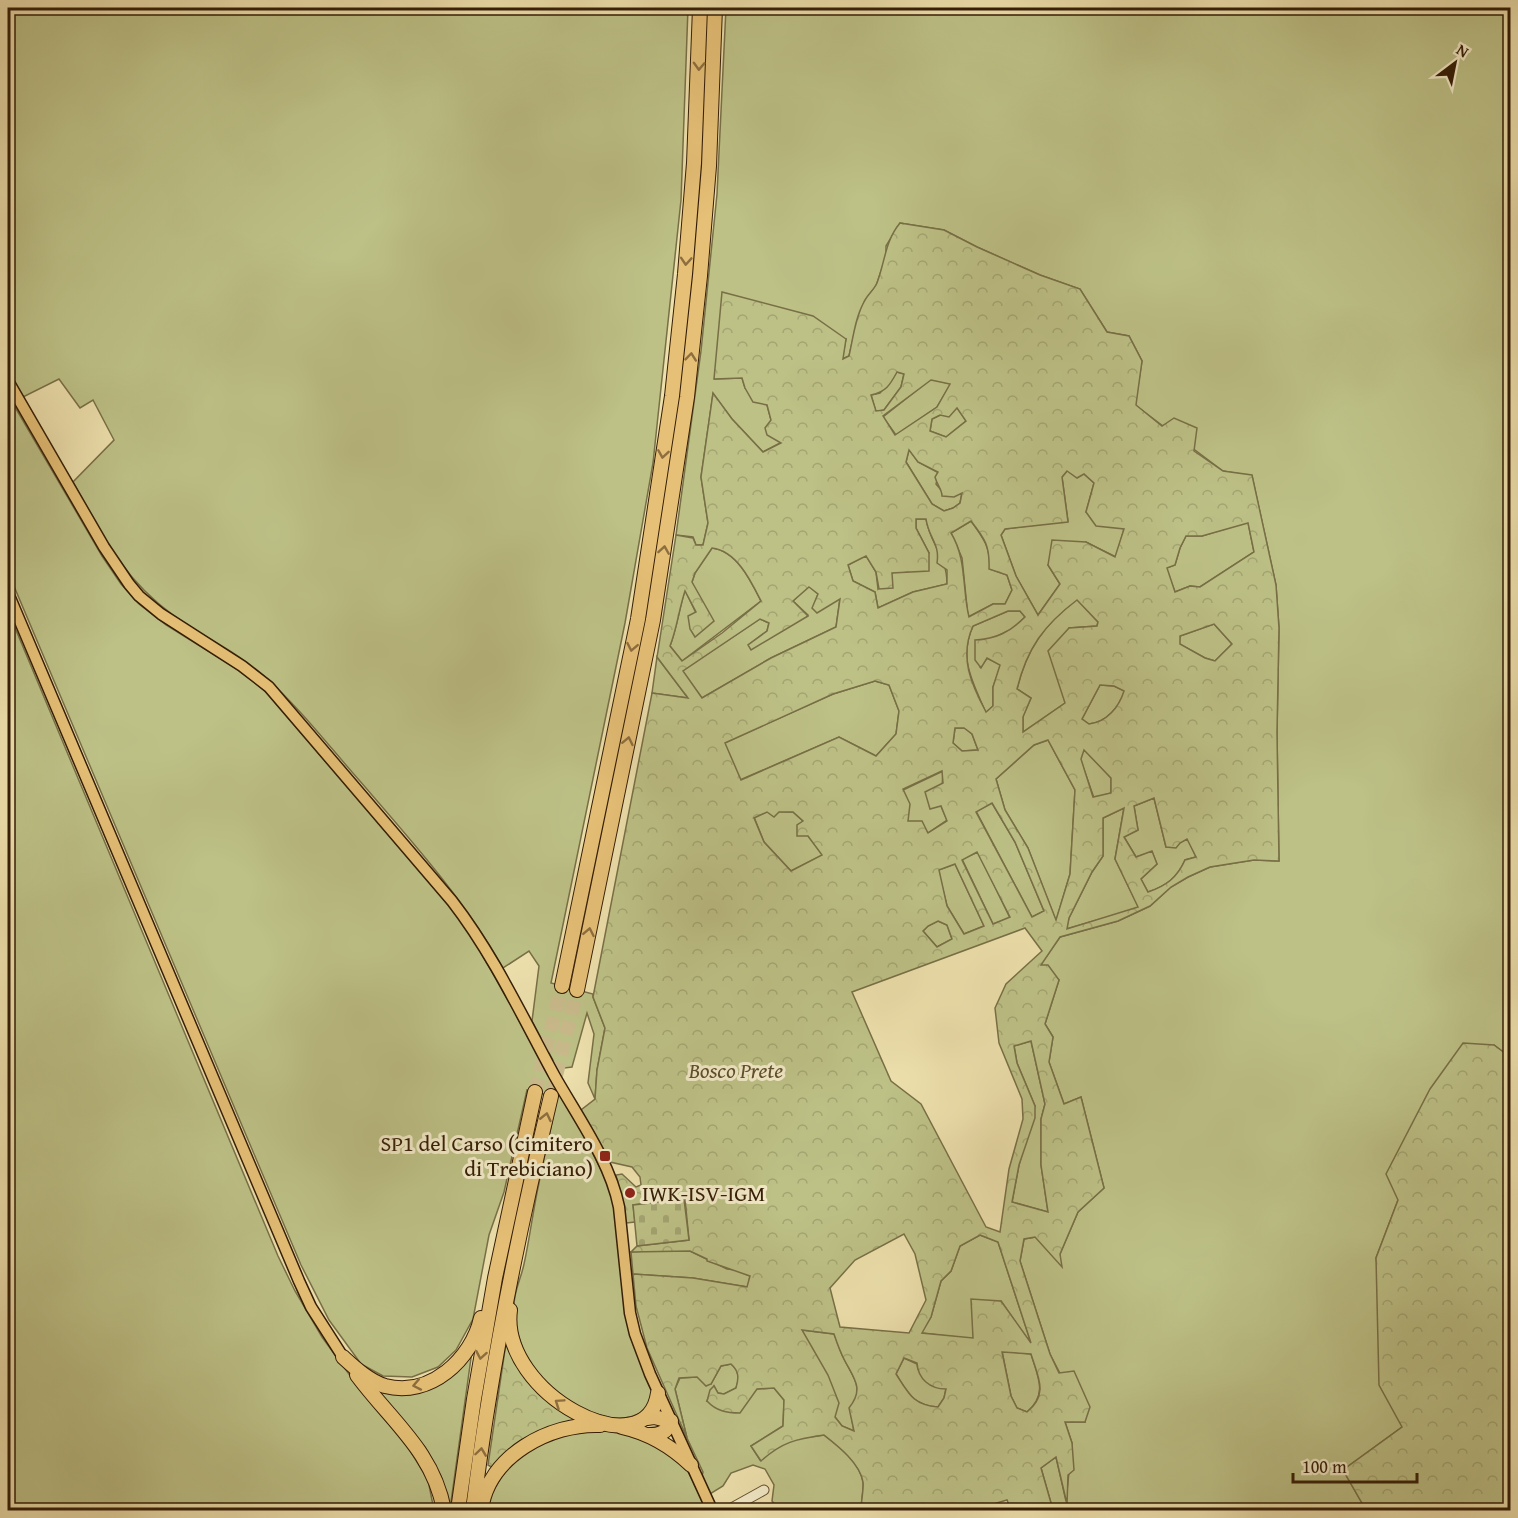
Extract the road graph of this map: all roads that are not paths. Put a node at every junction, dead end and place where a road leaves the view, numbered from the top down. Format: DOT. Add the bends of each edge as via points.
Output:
graph roads {
  1 [pos="700,8"];
  2 [pos="715,8"];
  3 [pos="8,381"];
  4 [pos="8,593"];
  5 [pos="562,986"];
  6 [pos="577,990"];
  7 [pos="535,1092"];
  8 [pos="550,1096"];
  9 [pos="512,1194"];
  10 [pos="527,1196"];
  11 [pos="343,1357"];
  12 [pos="658,1394"];
  13 [pos="647,1418"];
  14 [pos="671,1421"];
  15 [pos="613,1425"];
  16 [pos="649,1435"];
  17 [pos="691,1465"];
  18 [pos="764,1490"];
  19 [pos="444,1510"];
  20 [pos="458,1510"];
  21 [pos="473,1510"];
  22 [pos="481,1510"];
  23 [pos="712,1510"];
  24 [pos="728,1510"];
  1 -- 5 [label="highway, one-way" via="694,163 672,396 638,619"];
  6 -- 2 [label="highway, one-way" via="651,632 685,408 708,177"];
  3 -- 12 [label="main road" via="104,547 139,596 269,687 452,901 477,936 579,1118 615,1191 632,1324"];
  4 -- 11 [label="main road" via="299,1281"];
  7 -- 9 [label="highway"];
  10 -- 8 [label="highway, one-way"];
  9 -- 11 [label="highway, one-way" via="496,1243 479,1327 466,1352 453,1366 420,1385 386,1386 364,1375"];
  9 -- 20 [label="highway, one-way"];
  15 -- 10 [label="highway, one-way" via="573,1412 546,1393 515,1347 509,1314 523,1244"];
  21 -- 10 [label="highway, one-way" via="494,1363"];
  11 -- 19 [label="highway" via="416,1444 436,1482"];
  12 -- 13 [label="highway"];
  12 -- 14 [label="main road"];
  13 -- 14 [label="highway"];
  13 -- 15 [label="highway"];
  14 -- 16 [label="highway" via="662,1433"];
  14 -- 17 [label="main road"];
  15 -- 16 [label="highway"];
  15 -- 22 [label="highway" via="585,1425 540,1437 494,1477"];
  16 -- 17 [label="highway"];
  17 -- 23 [label="main road"];
  18 -- 24 [label="street"];
}
